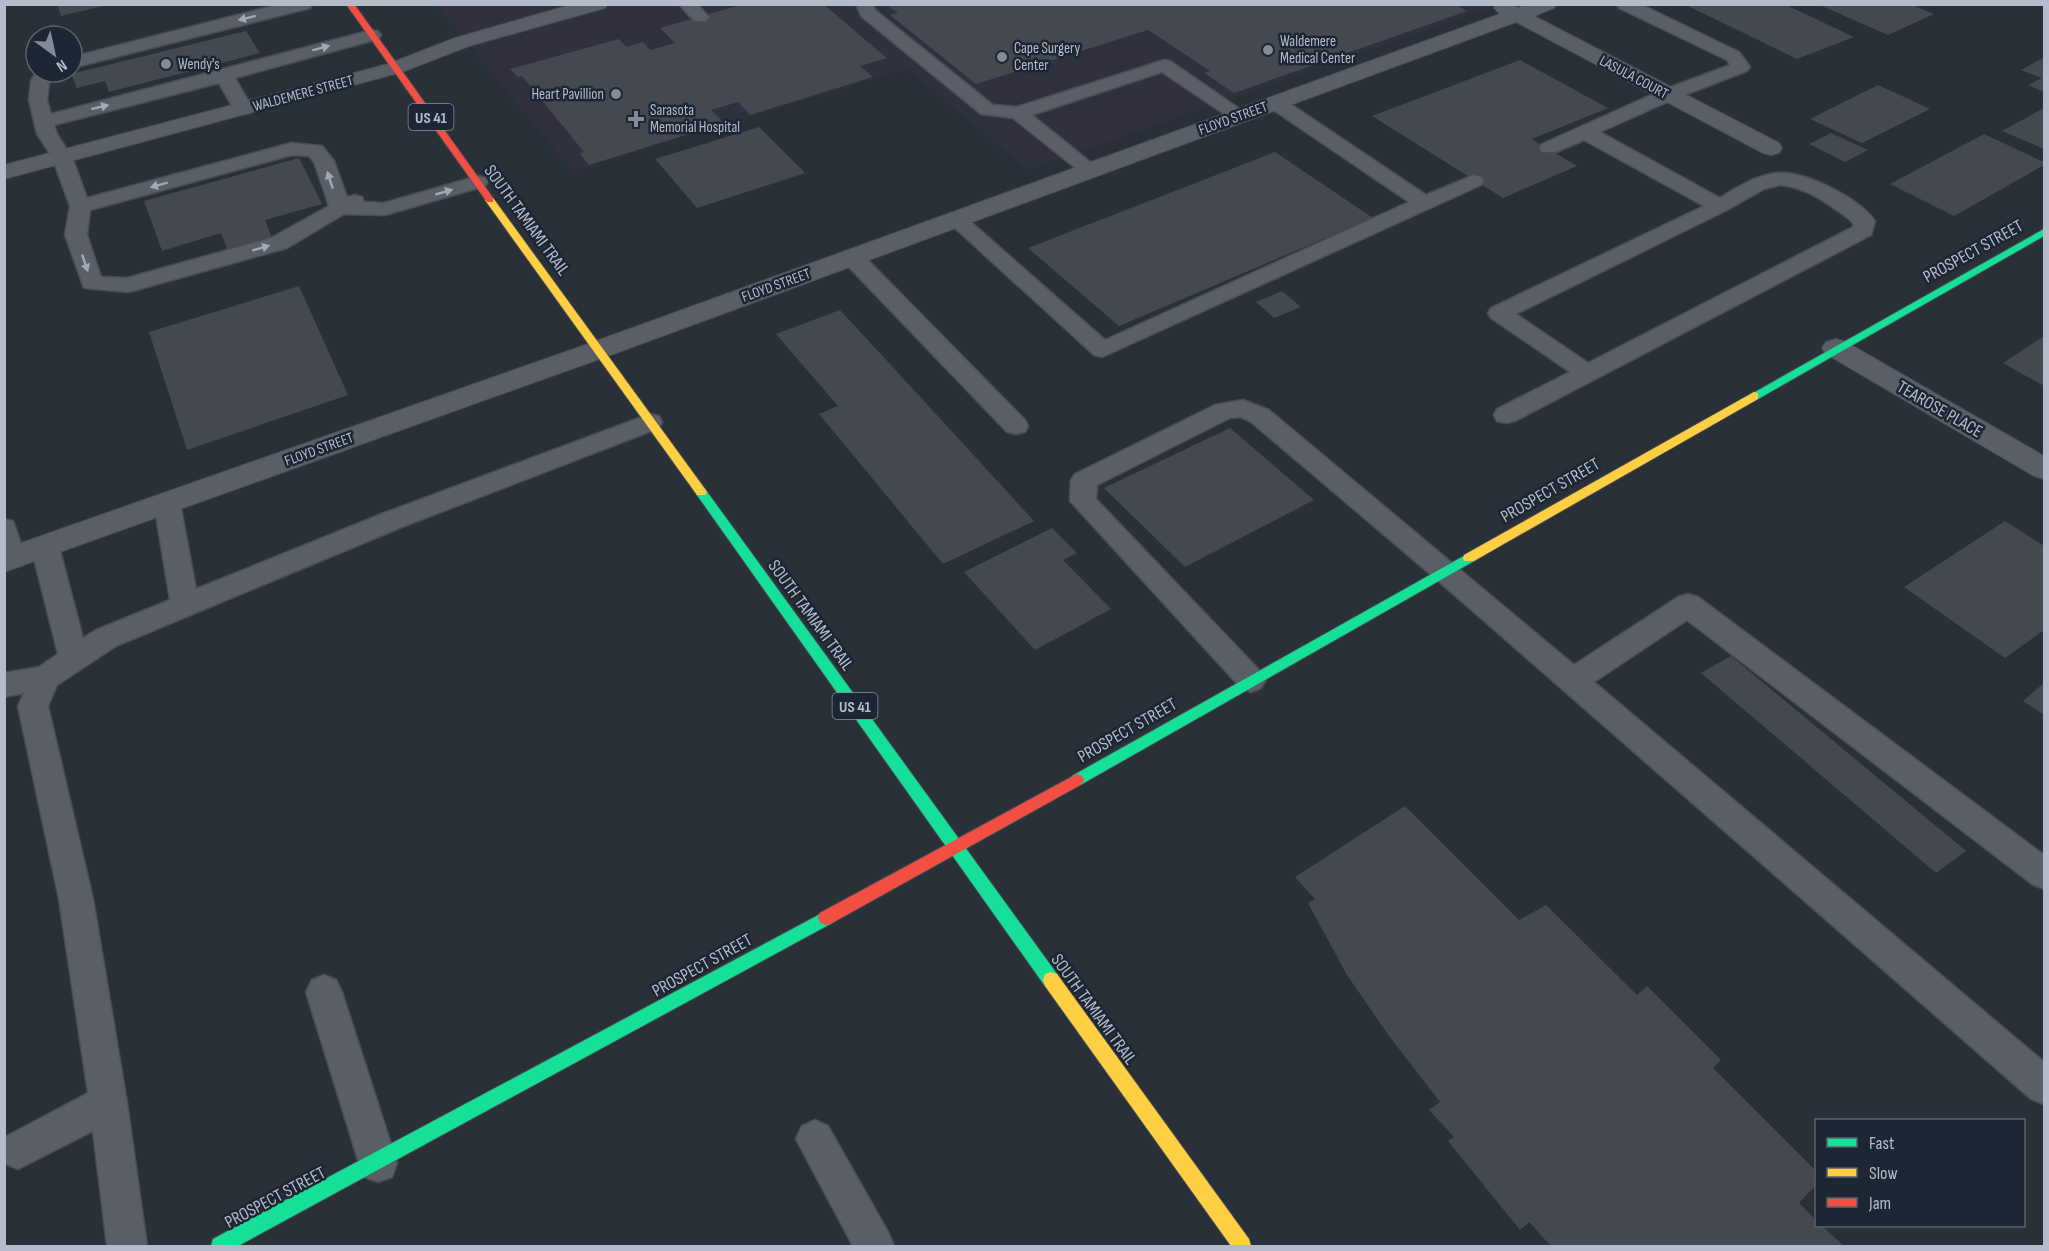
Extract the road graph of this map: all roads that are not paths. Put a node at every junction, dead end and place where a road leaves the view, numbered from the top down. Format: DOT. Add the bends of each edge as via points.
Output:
graph roads {
  1 [pos="304,4"];
  2 [pos="350,4"];
  3 [pos="598,4"];
  4 [pos="687,4"];
  5 [pos="864,4"];
  6 [pos="1547,4"];
  7 [pos="1624,4"];
  8 [pos="1508,10"];
  9 [pos="700,17"];
  10 [pos="372,35"];
  11 [pos="84,60"];
  12 [pos="396,68"];
  13 [pos="224,76"];
  14 [pos="39,84"];
  15 [pos="1667,95"];
  16 [pos="1276,103"];
  17 [pos="243,109"];
  18 [pos="1018,113"];
  19 [pos="1240,116"];
  20 [pos="43,122"];
  21 [pos="1586,132"];
  22 [pos="1549,148"];
  23 [pos="1771,148"];
  24 [pos="62,157"];
  25 [pos="1090,170"];
  26 [pos="4,172"];
  27 [pos="472,174"];
  28 [pos="1474,181"];
  29 [pos="1424,203"];
  30 [pos="80,206"];
  31 [pos="1720,206"];
  32 [pos="340,208"];
  33 [pos="956,219"];
  34 [pos="2044,232"];
  35 [pos="852,257"];
  36 [pos="1836,348"];
  37 [pos="598,350"];
  38 [pos="1587,373"];
  39 [pos="1506,415"];
  40 [pos="650,422"];
  41 [pos="1016,426"];
  42 [pos="2044,469"];
  43 [pos="167,503"];
  44 [pos="4,528"];
  45 [pos="45,547"];
  46 [pos="8,560"];
  47 [pos="1445,571"];
  48 [pos="185,604"];
  49 [pos="74,659"];
  50 [pos="46,677"];
  51 [pos="1251,680"];
  52 [pos="1573,681"];
  53 [pos="4,685"];
  54 [pos="956,848"];
  55 [pos="2044,874"];
  56 [pos="324,992"];
  57 [pos="2044,1086"];
  58 [pos="108,1103"];
  59 [pos="815,1139"];
  60 [pos="18,1150"];
  61 [pos="378,1162"];
  62 [pos="127,1246"];
  63 [pos="220,1246"];
  64 [pos="874,1246"];
  65 [pos="1242,1246"];
  1 -- 11 [label="lane, one-way"];
  2 -- 10 [label="street, SOUTH TAMIAMI TRAIL / US 41"];
  3 -- 12 [label="street, WALDEMERE STREET" via="473,39"];
  4 -- 9 [label="lane"];
  5 -- 18 [label="lane" via="867,12 988,110"];
  6 -- 8 [label="street, FLOYD STREET"];
  7 -- 15 [label="lane" via="1733,57 1741,67"];
  8 -- 15 [label="street, LASULA COURT"];
  8 -- 16 [label="street, FLOYD STREET"];
  10 -- 12 [label="street, SOUTH TAMIAMI TRAIL / US 41"];
  13 -- 10 [label="lane, one-way"];
  12 -- 17 [label="street, WALDEMERE STREET"];
  12 -- 27 [label="street, SOUTH TAMIAMI TRAIL / US 41"];
  13 -- 17 [label="lane"];
  20 -- 13 [label="lane, one-way"];
  14 -- 20 [label="lane"];
  15 -- 21 [label="lane"];
  15 -- 23 [label="street, LASULA COURT"];
  16 -- 19 [label="street, FLOYD STREET"];
  16 -- 29 [label="lane"];
  17 -- 24 [label="street, WALDEMERE STREET"];
  18 -- 19 [label="lane" via="1164,64"];
  18 -- 25 [label="lane"];
  19 -- 25 [label="street, FLOYD STREET"];
  20 -- 24 [label="lane"];
  21 -- 22 [label="lane"];
  21 -- 31 [label="lane"];
  24 -- 26 [label="street, WALDEMERE STREET"];
  24 -- 30 [label="lane"];
  25 -- 33 [label="street, FLOYD STREET"];
  27 -- 32 [label="lane" via="387,188"];
  32 -- 27 [label="lane, one-way" via="385,209"];
  27 -- 37 [label="street, SOUTH TAMIAMI TRAIL / US 41"];
  28 -- 29 [label="lane"];
  29 -- 33 [label="lane" via="1102,350"];
  32 -- 30 [label="lane, one-way" via="324,161 315,150 291,149"];
  30 -- 32 [label="lane, one-way" via="76,235 92,283 128,285 279,243"];
  31 -- 38 [label="lane" via="1499,313"];
  31 -- 38 [label="lane" via="1763,184 1780,179 1800,182 1855,211 1864,221 1863,230"];
  33 -- 35 [label="street, FLOYD STREET"];
  34 -- 36 [label="street, PROSPECT STREET"];
  35 -- 37 [label="street, FLOYD STREET"];
  35 -- 41 [label="lane"];
  36 -- 42 [label="street, TEAROSE PLACE"];
  36 -- 47 [label="street, PROSPECT STREET"];
  37 -- 40 [label="street, SOUTH TAMIAMI TRAIL / US 41"];
  37 -- 43 [label="street, FLOYD STREET"];
  38 -- 39 [label="lane"];
  40 -- 48 [label="lane"];
  40 -- 54 [label="street, SOUTH TAMIAMI TRAIL / US 41"];
  43 -- 45 [label="street, FLOYD STREET"];
  43 -- 48 [label="lane"];
  44 -- 46 [label="lane"];
  45 -- 46 [label="street, FLOYD STREET"];
  45 -- 49 [label="lane"];
  47 -- 51 [label="street, PROSPECT STREET"];
  47 -- 51 [label="lane" via="1260,416 1244,408 1224,411 1084,480 1083,501"];
  47 -- 52 [label="lane"];
  48 -- 49 [label="lane" via="106,638"];
  49 -- 50 [label="lane"];
  50 -- 53 [label="lane"];
  50 -- 58 [label="lane" via="33,706 76,899"];
  51 -- 54 [label="street, PROSPECT STREET"];
  52 -- 55 [label="lane" via="1688,604"];
  52 -- 57 [label="lane"];
  54 -- 61 [label="street, PROSPECT STREET"];
  54 -- 65 [label="street, SOUTH TAMIAMI TRAIL / US 41"];
  56 -- 61 [label="lane"];
  58 -- 60 [label="lane"];
  58 -- 62 [label="lane"];
  59 -- 64 [label="lane"];
  61 -- 63 [label="street, PROSPECT STREET"];
}
